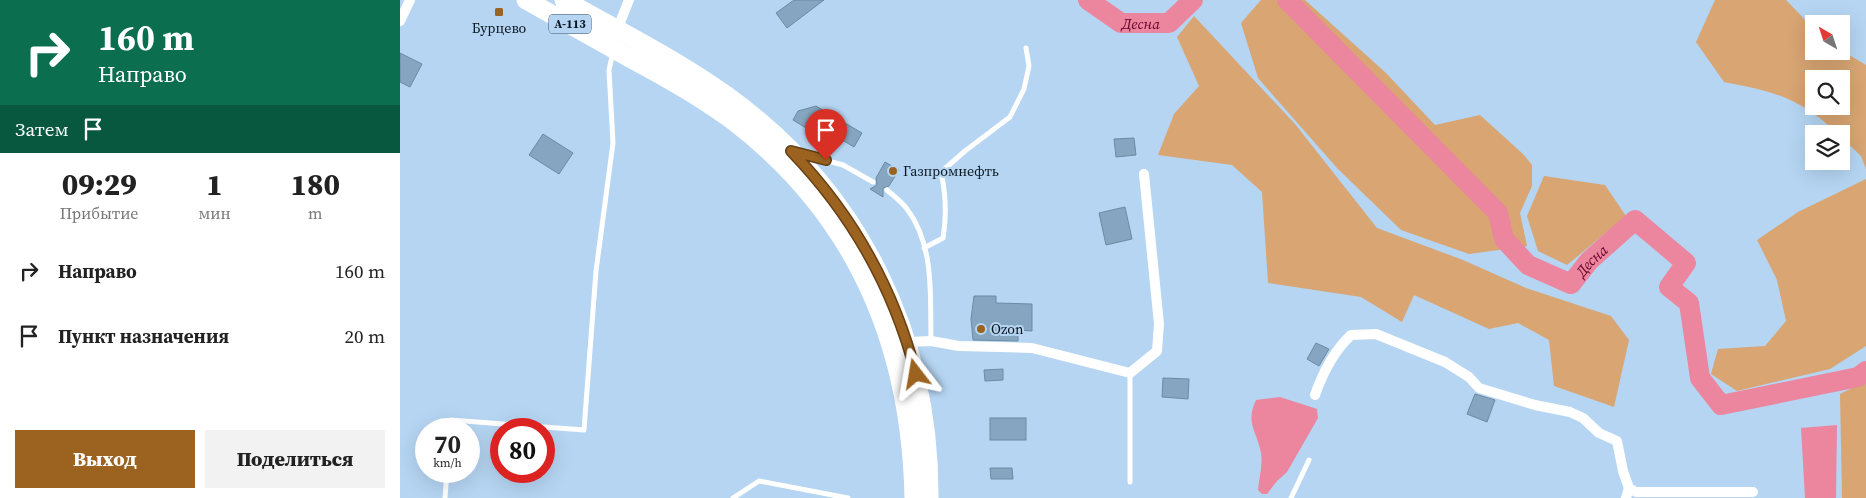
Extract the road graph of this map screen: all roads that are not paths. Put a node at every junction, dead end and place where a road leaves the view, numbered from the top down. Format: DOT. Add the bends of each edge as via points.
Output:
graph roads {
  1 [pos="410,0"];
  2 [pos="526,0"];
  3 [pos="564,0"];
  4 [pos="629,0"];
  5 [pos="400,21"];
  6 [pos="617,30"];
  7 [pos="1026,48"];
  8 [pos="614,49"];
  9 [pos="791,151"];
  10 [pos="1144,174"];
  11 [pos="873,182"];
  12 [pos="887,190"];
  13 [pos="924,248"];
  14 [pos="932,341"];
  15 [pos="908,342"];
  16 [pos="1130,373"];
  17 [pos="1316,395"];
  18 [pos="480,422"];
  19 [pos="1308,460"];
  20 [pos="1130,482"];
  21 [pos="447,483"];
  22 [pos="1753,492"];
  23 [pos="1628,493"];
  24 [pos="446,498"];
  25 [pos="733,498"];
  26 [pos="848,498"];
  27 [pos="914,498"];
  28 [pos="929,498"];
  29 [pos="1291,498"];
  1 -- 5 [label="street"];
  2 -- 8 [label="highway, А-113"];
  3 -- 6 [label="highway, А-113"];
  4 -- 6 [label="street"];
  6 -- 9 [label="highway, А-113" via="726,95"];
  7 -- 13 [label="lane" via="1029,66 1024,89 1010,118 941,172 946,200 943,238"];
  8 -- 18 [label="lane" via="610,70 613,143 596,271 584,430"];
  8 -- 27 [label="highway, А-113" via="708,103 739,126 805,188 839,234 871,291 896,358 913,452"];
  9 -- 11 [label="lane" via="843,165"];
  9 -- 15 [label="highway, А-113" via="814,174 858,235 884,284"];
  10 -- 16 [label="street" via="1160,324 1157,351"];
  12 -- 13 [label="lane" via="906,208 918,228"];
  13 -- 14 [label="lane" via="929,264"];
  14 -- 15 [label="street"];
  14 -- 16 [label="street" via="959,346 1032,348"];
  15 -- 28 [label="highway, А-113" via="920,390 930,456"];
  16 -- 20 [label="lane"];
  17 -- 23 [label="street" via="1340,345 1351,334 1376,334 1445,362 1479,388 1583,418 1599,433 1618,441"];
  19 -- 29 [label="lane"];
  21 -- 24 [label="lane"];
  22 -- 23 [label="street"];
  25 -- 26 [label="lane" via="759,481"];
}
